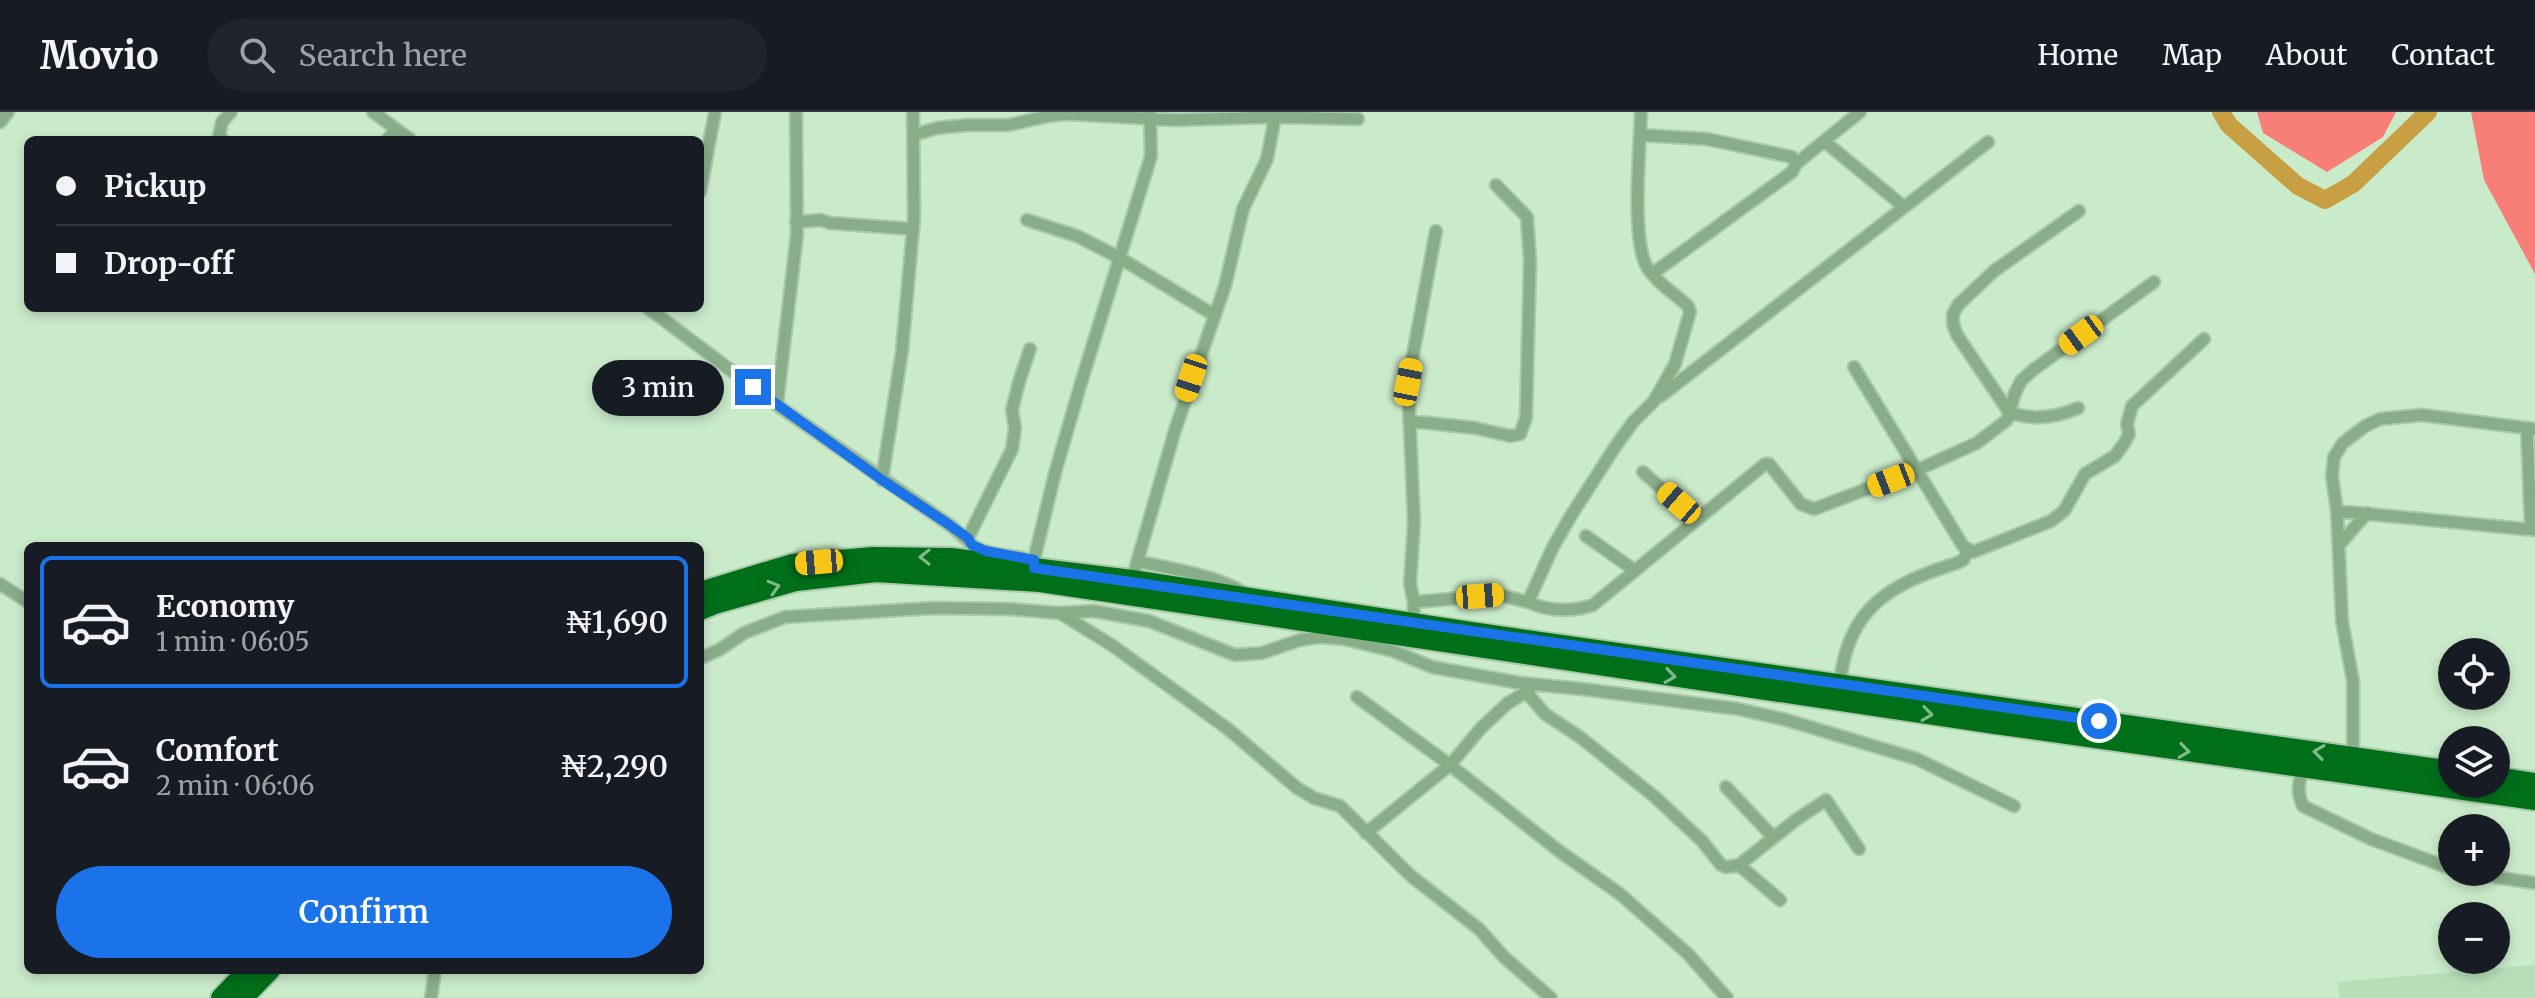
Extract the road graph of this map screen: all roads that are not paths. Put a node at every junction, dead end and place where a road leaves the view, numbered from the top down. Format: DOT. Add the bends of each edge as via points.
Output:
graph roads {
  1 [pos="8,112"];
  2 [pos="231,112"];
  3 [pos="373,112"];
  4 [pos="715,112"];
  5 [pos="796,112"];
  6 [pos="913,112"];
  7 [pos="1641,112"];
  8 [pos="1860,112"];
  9 [pos="1276,114"];
  10 [pos="1150,115"];
  11 [pos="1027,117"];
  12 [pos="1358,119"];
  13 [pos="0,122"];
  14 [pos="396,129"];
  15 [pos="914,135"];
  16 [pos="1640,135"];
  17 [pos="219,136"];
  18 [pos="390,136"];
  19 [pos="406,136"];
  20 [pos="1824,141"];
  21 [pos="1988,142"];
  22 [pos="1796,164"];
  23 [pos="704,171"];
  24 [pos="1496,185"];
  25 [pos="1903,206"];
  26 [pos="2079,211"];
  27 [pos="1027,220"];
  28 [pos="796,222"];
  29 [pos="913,229"];
  30 [pos="1436,231"];
  31 [pos="1120,258"];
  32 [pos="1652,274"];
  33 [pos="2154,282"];
  34 [pos="659,312"];
  35 [pos="1214,315"];
  36 [pos="2204,339"];
  37 [pos="1030,349"];
  38 [pos="1675,364"];
  39 [pos="1854,367"];
  40 [pos="1686,376"];
  41 [pos="1654,401"];
  42 [pos="777,405"];
  43 [pos="2078,408"];
  44 [pos="2009,412"];
  45 [pos="1409,421"];
  46 [pos="2531,429"];
  47 [pos="1917,470"];
  48 [pos="1643,472"];
  49 [pos="882,480"];
  50 [pos="2337,511"];
  51 [pos="2367,513"];
  52 [pos="1696,519"];
  53 [pos="2533,529"];
  54 [pos="1586,536"];
  55 [pos="968,538"];
  56 [pos="2339,545"];
  57 [pos="1968,551"];
  58 [pos="1034,564"];
  59 [pos="1634,570"];
  60 [pos="1134,571"];
  61 [pos="0,584"];
  62 [pos="704,591"];
  63 [pos="24,599"];
  64 [pos="1528,602"];
  65 [pos="704,609"];
  66 [pos="1059,613"];
  67 [pos="1412,630"];
  68 [pos="704,656"];
  69 [pos="1840,684"];
  70 [pos="1531,689"];
  71 [pos="1357,697"];
  72 [pos="2353,757"];
  73 [pos="1450,765"];
  74 [pos="2303,767"];
  75 [pos="2438,769"];
  76 [pos="2510,779"];
  77 [pos="2535,783"];
  78 [pos="1726,787"];
  79 [pos="2535,800"];
  80 [pos="2014,806"];
  81 [pos="1366,833"];
  82 [pos="1773,837"];
  83 [pos="1859,849"];
  84 [pos="2438,864"];
  85 [pos="1739,865"];
  86 [pos="2510,879"];
  87 [pos="2535,883"];
  88 [pos="1780,900"];
  89 [pos="244,974"];
  90 [pos="266,974"];
  91 [pos="434,974"];
  92 [pos="221,998"];
  93 [pos="243,998"];
  94 [pos="431,998"];
  95 [pos="1551,998"];
  96 [pos="1727,998"];
  1 -- 13 [label="street"];
  2 -- 17 [label="street"];
  3 -- 14 [label="street"];
  4 -- 23 [label="street"];
  5 -- 28 [label="street"];
  6 -- 15 [label="street"];
  7 -- 16 [label="street"];
  8 -- 20 [label="street"];
  9 -- 10 [label="street" via="1176,120"];
  9 -- 12 [label="street"];
  9 -- 35 [label="street" via="1267,159 1243,209"];
  10 -- 11 [label="street"];
  10 -- 31 [label="street" via="1151,156"];
  11 -- 15 [label="street" via="1009,125 937,128"];
  14 -- 18 [label="street"];
  14 -- 19 [label="street"];
  15 -- 29 [label="street"];
  16 -- 22 [label="street" via="1707,139 1792,157"];
  16 -- 32 [label="street" via="1637,221"];
  20 -- 22 [label="street"];
  20 -- 25 [label="street"];
  21 -- 25 [label="street"];
  22 -- 32 [label="street"];
  24 -- 45 [label="street" via="1527,217 1526,418 1520,434 1510,436"];
  25 -- 40 [label="street"];
  26 -- 44 [label="street" via="1994,271 1953,314 1957,335"];
  27 -- 31 [label="street" via="1077,236"];
  28 -- 29 [label="street"];
  28 -- 42 [label="street"];
  29 -- 49 [label="street" via="902,351"];
  30 -- 45 [label="street" via="1408,382"];
  31 -- 35 [label="street"];
  31 -- 58 [label="street" via="1055,473"];
  32 -- 38 [label="street" via="1690,312"];
  33 -- 44 [label="street" via="2033,370 2021,381"];
  34 -- 42 [label="street"];
  35 -- 60 [label="street"];
  36 -- 57 [label="street" via="2132,406 2125,442 2115,456 2085,474 2064,511 2051,521"];
  37 -- 55 [label="street" via="1012,410 1012,449"];
  38 -- 40 [label="street"];
  38 -- 41 [label="street"];
  39 -- 47 [label="street"];
  40 -- 41 [label="street"];
  41 -- 64 [label="street" via="1633,422 1572,514"];
  42 -- 49 [label="street"];
  43 -- 44 [label="street" via="2052,417"];
  44 -- 47 [label="street" via="2002,426 1977,443"];
  45 -- 67 [label="street"];
  46 -- 50 [label="street" via="2453,417 2380,419 2343,443 2334,457"];
  46 -- 53 [label="street"];
  47 -- 52 [label="street" via="1814,509 1801,504 1765,464"];
  47 -- 57 [label="street"];
  48 -- 52 [label="street"];
  49 -- 55 [label="street"];
  50 -- 51 [label="street"];
  50 -- 56 [label="street"];
  51 -- 53 [label="street"];
  51 -- 56 [label="street"];
  52 -- 59 [label="street"];
  54 -- 59 [label="street"];
  55 -- 58 [label="street" via="979,549"];
  56 -- 72 [label="street" via="2342,621 2353,681"];
  57 -- 69 [label="street" via="1957,563 1894,589 1865,611 1847,646"];
  58 -- 60 [label="highway"];
  58 -- 62 [label="highway, one-way" via="873,557 792,564"];
  59 -- 64 [label="street" via="1593,605 1580,609 1553,610"];
  60 -- 67 [label="highway"];
  61 -- 63 [label="street"];
  64 -- 67 [label="street" via="1500,595"];
  65 -- 67 [label="highway, one-way" via="796,581 876,572 1040,582"];
  66 -- 67 [label="street" via="1094,611 1149,621 1235,655 1319,637"];
  66 -- 68 [label="street" via="933,608 785,617"];
  66 -- 81 [label="street" via="1228,729 1297,788 1340,806"];
  67 -- 69 [label="highway"];
  67 -- 70 [label="street" via="1432,667"];
  67 -- 74 [label="highway, one-way"];
  72 -- 69 [label="highway, one-way"];
  70 -- 73 [label="street" via="1481,728"];
  70 -- 80 [label="street" via="1738,709 1917,759"];
  70 -- 85 [label="street" via="1545,714 1655,797 1721,865"];
  71 -- 73 [label="street"];
  72 -- 75 [label="highway"];
  73 -- 81 [label="street"];
  73 -- 96 [label="street" via="1620,894 1688,954"];
  74 -- 79 [label="highway"];
  74 -- 84 [label="street" via="2298,797 2303,806"];
  76 -- 77 [label="highway"];
  78 -- 82 [label="street"];
  81 -- 95 [label="street"];
  82 -- 83 [label="street" via="1826,800"];
  82 -- 85 [label="street"];
  85 -- 88 [label="street"];
  86 -- 87 [label="street"];
  89 -- 92 [label="highway"];
  90 -- 93 [label="highway"];
  91 -- 94 [label="street"];
}
